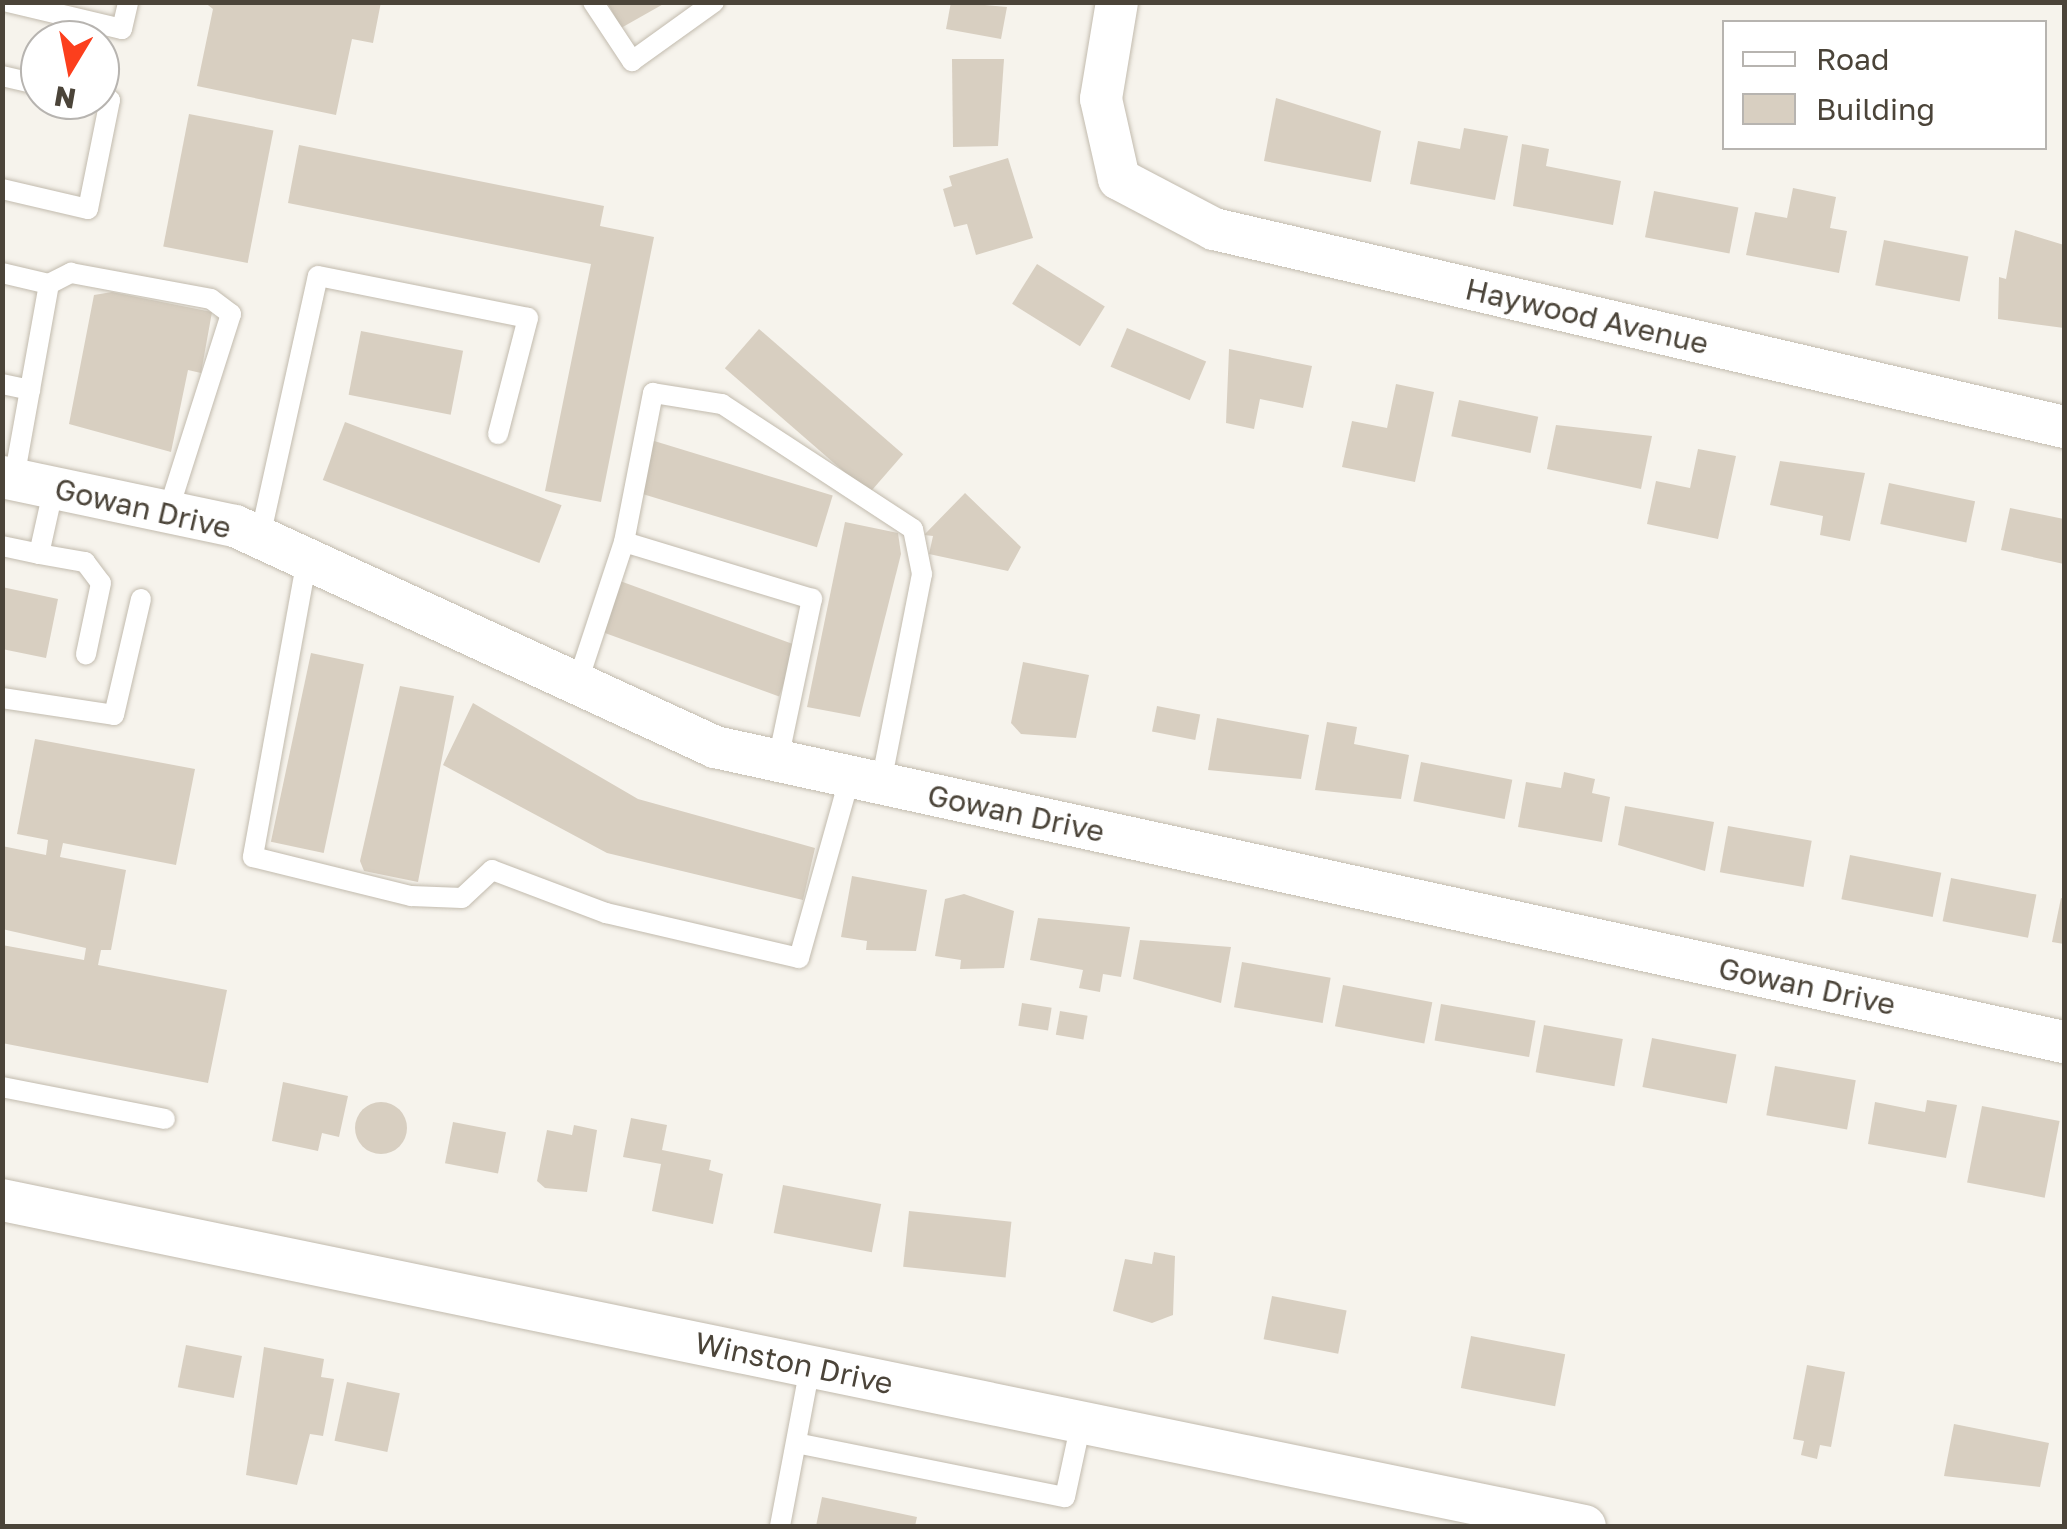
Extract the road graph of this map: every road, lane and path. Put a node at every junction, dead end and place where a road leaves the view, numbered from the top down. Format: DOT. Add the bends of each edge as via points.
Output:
graph roads {
  1 [pos="8,2"];
  2 [pos="128,2"];
  3 [pos="593,2"];
  4 [pos="714,2"];
  5 [pos="1117,2"];
  6 [pos="106,120"];
  7 [pos="2,189"];
  8 [pos="2,273"];
  9 [pos="49,284"];
  10 [pos="2,384"];
  11 [pos="30,390"];
  12 [pos="2064,427"];
  13 [pos="498,434"];
  14 [pos="24,481"];
  15 [pos="168,511"];
  16 [pos="260,537"];
  17 [pos="624,542"];
  18 [pos="2,546"];
  19 [pos="39,554"];
  20 [pos="307,559"];
  21 [pos="141,598"];
  22 [pos="86,654"];
  23 [pos="578,684"];
  24 [pos="2,698"];
  25 [pos="778,760"];
  26 [pos="866,780"];
  27 [pos="2064,1042"];
  28 [pos="2,1087"];
  29 [pos="165,1119"];
  30 [pos="2,1200"];
  31 [pos="810,1366"];
  32 [pos="1082,1423"];
  33 [pos="796,1443"];
  34 [pos="780,1526"];
  35 [pos="1584,1526"];
  1 -- 2 [label="lane" via="122,29"];
  3 -- 4 [label="lane" via="632,61"];
  5 -- 12 [label="street, Haywood Avenue" via="1101,98 1119,180 1214,228"];
  6 -- 7 [label="lane" via="88,210"];
  8 -- 9 [label="lane"];
  9 -- 11 [label="lane"];
  9 -- 15 [label="lane" via="71,273 212,299 231,314"];
  10 -- 11 [label="lane"];
  11 -- 14 [label="lane"];
  13 -- 16 [label="lane" via="528,318 318,276"];
  14 -- 15 [label="street, Gowan Drive"];
  14 -- 19 [label="lane"];
  15 -- 16 [label="street, Gowan Drive"];
  16 -- 20 [label="street, Gowan Drive"];
  17 -- 23 [label="lane"];
  17 -- 25 [label="lane" via="812,599"];
  17 -- 26 [label="lane" via="653,393 722,404 913,529 922,574"];
  18 -- 19 [label="lane"];
  19 -- 22 [label="lane" via="85,562 101,583"];
  20 -- 23 [label="street, Gowan Drive"];
  20 -- 26 [label="lane" via="253,857 411,896 462,898 492,870 606,913 800,958"];
  21 -- 24 [label="lane" via="114,715"];
  23 -- 25 [label="street, Gowan Drive" via="714,747"];
  25 -- 26 [label="street, Gowan Drive"];
  26 -- 27 [label="street, Gowan Drive"];
  28 -- 29 [label="lane"];
  30 -- 31 [label="street, Winston Drive"];
  31 -- 32 [label="street, Winston Drive"];
  31 -- 33 [label="lane"];
  32 -- 33 [label="lane" via="1065,1497"];
  32 -- 35 [label="street, Winston Drive"];
  33 -- 34 [label="lane"];
}
